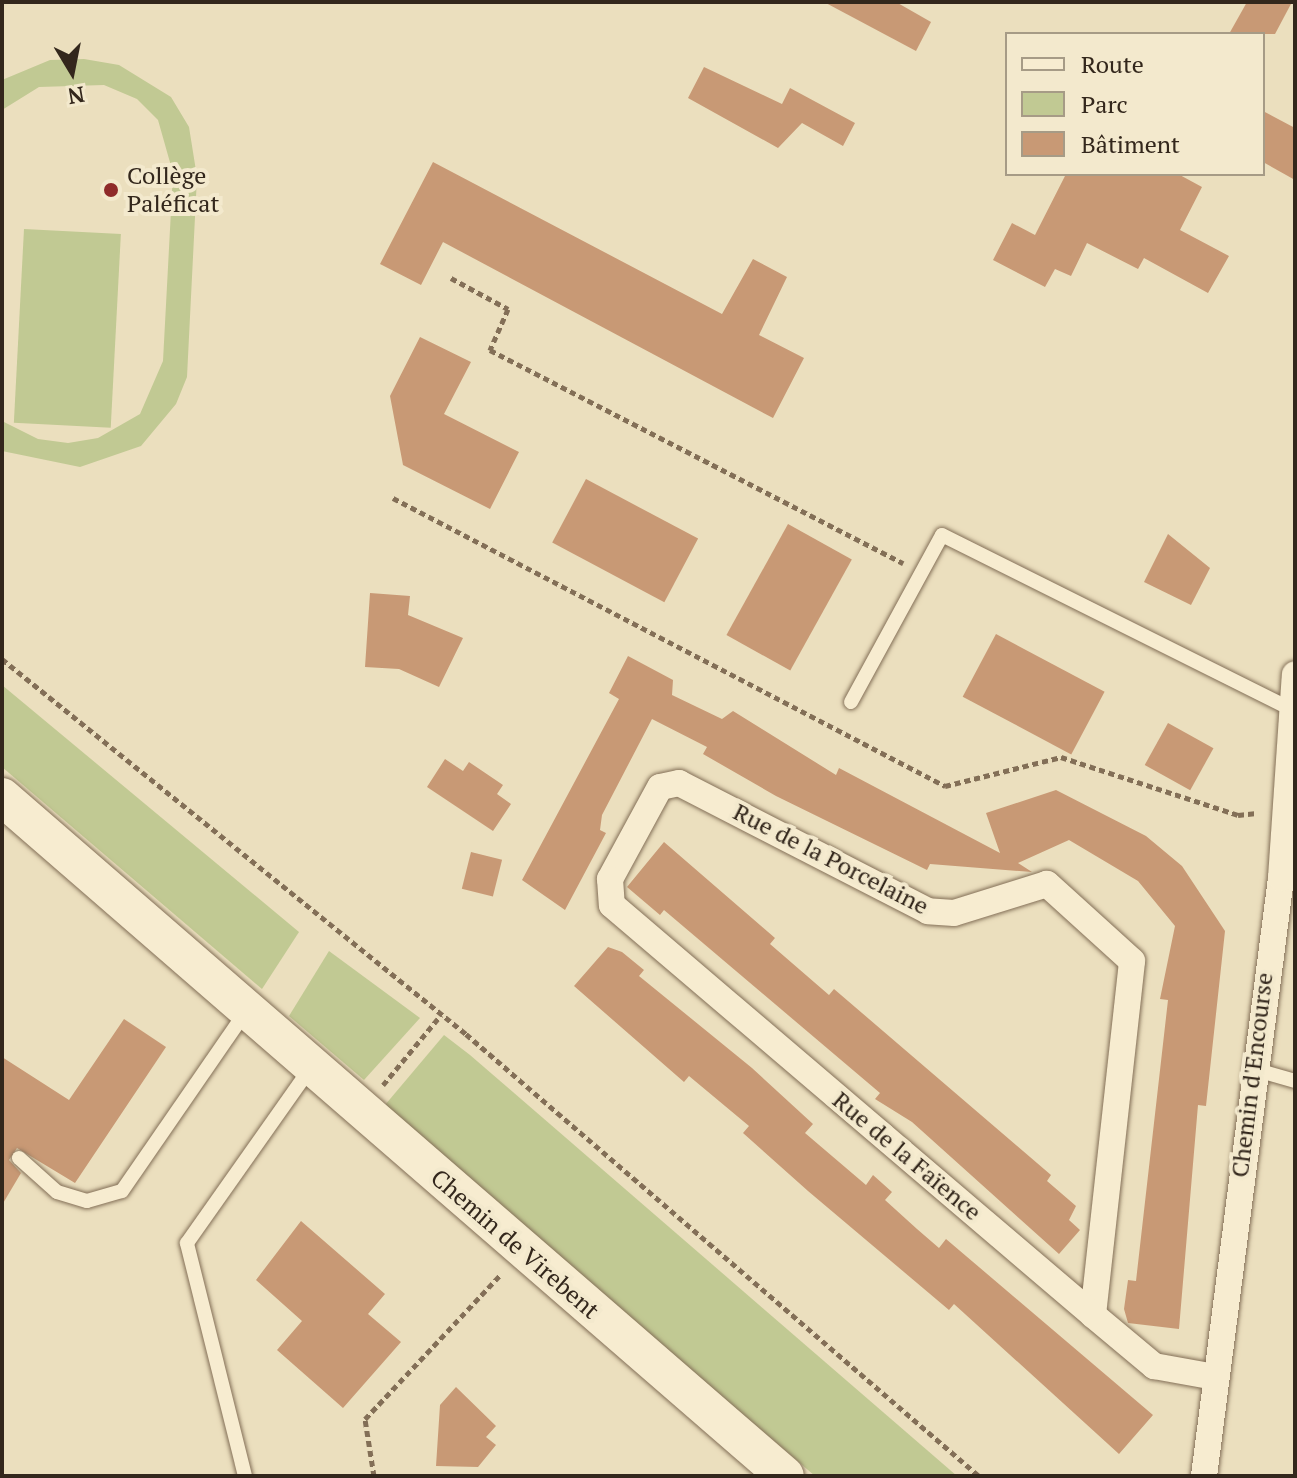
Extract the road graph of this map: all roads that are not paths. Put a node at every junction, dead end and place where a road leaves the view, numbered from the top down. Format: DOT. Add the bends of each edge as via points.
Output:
graph roads {
  1 [pos="1295,674"];
  2 [pos="851,702"];
  3 [pos="1293,710"];
  4 [pos="2,797"];
  5 [pos="1290,809"];
  6 [pos="612,905"];
  7 [pos="247,1010"];
  8 [pos="312,1066"];
  9 [pos="1253,1069"];
  10 [pos="1295,1081"];
  11 [pos="19,1158"];
  12 [pos="1093,1315"];
  13 [pos="1215,1377"];
  14 [pos="245,1476"];
  15 [pos="785,1476"];
  16 [pos="1204,1476"];
  1 -- 3 [label="street, Chemin d'Encourse"];
  2 -- 3 [label="lane" via="942,535"];
  3 -- 5 [label="street, Chemin d'Encourse"];
  4 -- 7 [label="street, Chemin de Virebent"];
  5 -- 9 [label="street, Chemin d'Encourse"];
  6 -- 12 [label="street, Rue de la Faïence"];
  6 -- 12 [label="street, Rue de la Porcelaine" via="610,879 660,787 679,783 928,911 954,913 1047,884 1132,961"];
  7 -- 8 [label="street, Chemin de Virebent"];
  7 -- 11 [label="lane" via="122,1191 87,1201 57,1192"];
  8 -- 14 [label="lane" via="187,1243"];
  8 -- 15 [label="street, Chemin de Virebent"];
  9 -- 10 [label="lane"];
  9 -- 13 [label="street, Chemin d'Encourse"];
  12 -- 13 [label="street, Rue de la Faïence" via="1154,1366"];
  13 -- 16 [label="street, Chemin d'Encourse"];
}
